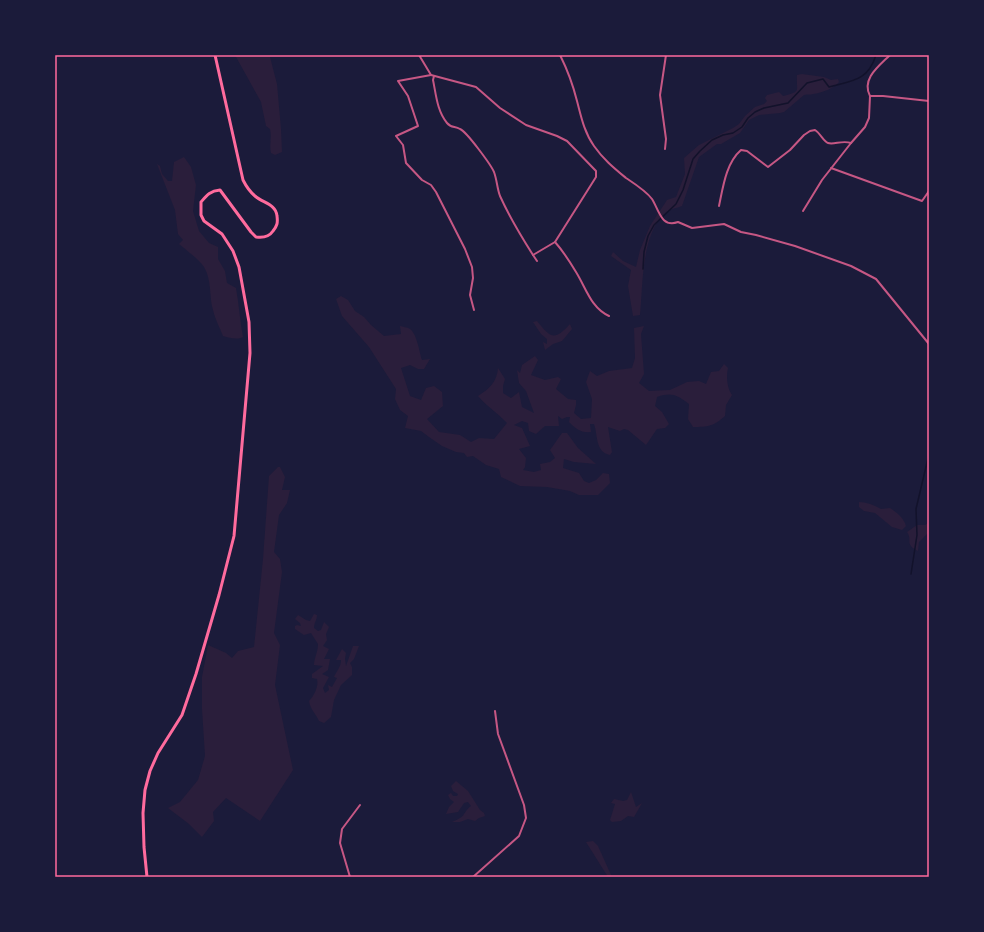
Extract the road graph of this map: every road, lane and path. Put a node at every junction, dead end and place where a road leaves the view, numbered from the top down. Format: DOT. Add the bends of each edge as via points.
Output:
graph roads {
  1 [pos="215,55"];
  2 [pos="419,55"];
  3 [pos="561,55"];
  4 [pos="666,55"];
  5 [pos="890,55"];
  6 [pos="433,75"];
  7 [pos="870,96"];
  8 [pos="929,100"];
  9 [pos="850,143"];
  10 [pos="665,149"];
  11 [pos="832,168"];
  12 [pos="929,190"];
  13 [pos="719,206"];
  14 [pos="803,211"];
  15 [pos="555,242"];
  16 [pos="533,255"];
  17 [pos="537,261"];
  18 [pos="474,310"];
  19 [pos="609,316"];
  20 [pos="929,344"];
  21 [pos="494,711"];
  22 [pos="360,805"];
  23 [pos="147,877"];
  24 [pos="350,877"];
  25 [pos="473,877"];
  1 -- 23 [label="main road" via="243,180 256,197 274,207 278,224 266,237 256,237 220,190 208,193 201,202 204,220 222,234 239,267 250,336 249,367 234,536 219,595 182,715 158,753 145,790 143,813"];
  2 -- 6 [label="street"];
  3 -- 20 [label="street" via="585,131 592,144 609,164 652,199 661,218 692,228 724,224 741,232 795,246 851,266 876,279"];
  4 -- 10 [label="street" via="660,95"];
  5 -- 7 [label="street" via="868,81 866,90"];
  6 -- 15 [label="street" via="476,87 500,108 526,124 567,141 596,171 596,177"];
  6 -- 16 [label="street" via="440,109 446,122 451,127 461,129 494,173 501,196"];
  6 -- 18 [label="street" via="398,81 408,96 418,126 396,136 403,145 406,163 436,192 465,249 473,272 470,295"];
  7 -- 8 [label="street"];
  7 -- 9 [label="street" via="869,118 859,135"];
  9 -- 11 [label="street"];
  9 -- 13 [label="street" via="844,141 829,144 820,133 810,131 768,168 747,151 741,150 730,166"];
  11 -- 12 [label="street" via="922,201"];
  11 -- 14 [label="street"];
  15 -- 16 [label="street"];
  15 -- 19 [label="street" via="595,306"];
  16 -- 17 [label="street"];
  21 -- 25 [label="street" via="498,734 524,805 526,818 519,836"];
  22 -- 24 [label="street" via="342,829 340,843"];
}
